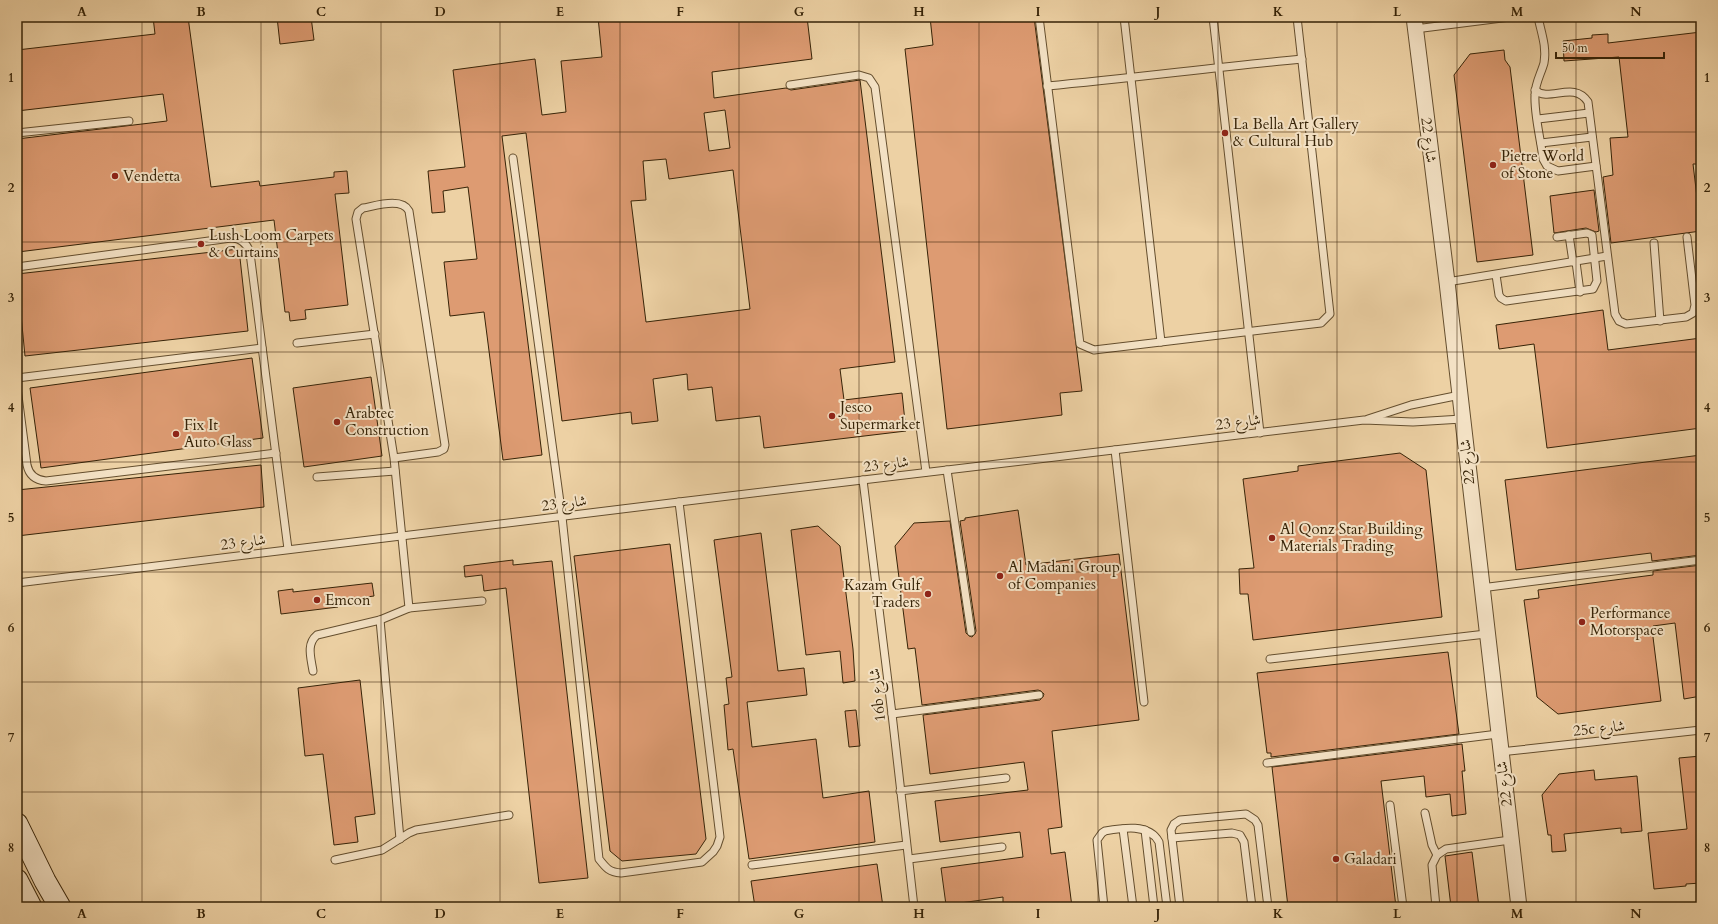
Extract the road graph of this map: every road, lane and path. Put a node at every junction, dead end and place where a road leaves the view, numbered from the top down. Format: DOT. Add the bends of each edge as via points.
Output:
graph roads {
  1 [pos="1039,17"];
  2 [pos="1124,17"];
  3 [pos="1213,17"];
  4 [pos="1298,17"];
  5 [pos="1510,17"];
  6 [pos="1538,17"];
  7 [pos="1415,23"];
  8 [pos="1302,59"];
  9 [pos="1219,67"];
  10 [pos="1131,78"];
  11 [pos="790,85"];
  12 [pos="1047,86"];
  13 [pos="1535,90"];
  14 [pos="1589,113"];
  15 [pos="1538,119"];
  16 [pos="129,121"];
  17 [pos="17,133"];
  18 [pos="1592,137"];
  19 [pos="1541,143"];
  20 [pos="513,158"];
  21 [pos="1596,166"];
  22 [pos="1569,235"];
  23 [pos="1558,237"];
  24 [pos="1687,237"];
  25 [pos="1654,243"];
  26 [pos="1607,256"];
  27 [pos="1595,258"];
  28 [pos="1574,262"];
  29 [pos="17,267"];
  30 [pos="1496,275"];
  31 [pos="1447,282"];
  32 [pos="1580,292"];
  33 [pos="1660,320"];
  34 [pos="1249,331"];
  35 [pos="376,334"];
  36 [pos="1161,342"];
  37 [pos="297,343"];
  38 [pos="262,348"];
  39 [pos="17,378"];
  40 [pos="17,388"];
  41 [pos="1460,395"];
  42 [pos="1462,418"];
  43 [pos="1364,420"];
  44 [pos="1260,433"];
  45 [pos="1115,450"];
  46 [pos="276,453"];
  47 [pos="394,458"];
  48 [pos="947,470"];
  49 [pos="395,471"];
  50 [pos="926,472"];
  51 [pos="317,477"];
  52 [pos="863,480"];
  53 [pos="679,502"];
  54 [pos="562,516"];
  55 [pos="401,535"];
  56 [pos="288,549"];
  57 [pos="1701,560"];
  58 [pos="17,583"];
  59 [pos="1481,588"];
  60 [pos="482,601"];
  61 [pos="409,608"];
  62 [pos="380,620"];
  63 [pos="971,632"];
  64 [pos="1486,634"];
  65 [pos="1270,659"];
  66 [pos="313,671"];
  67 [pos="1038,695"];
  68 [pos="1144,702"];
  69 [pos="892,714"];
  70 [pos="1701,730"];
  71 [pos="1498,734"];
  72 [pos="1500,752"];
  73 [pos="1267,763"];
  74 [pos="1006,778"];
  75 [pos="900,791"];
  76 [pos="1390,804"];
  77 [pos="1425,813"];
  78 [pos="509,815"];
  79 [pos="17,824"];
  80 [pos="1123,829"];
  81 [pos="1145,830"];
  82 [pos="1172,838"];
  83 [pos="400,839"];
  84 [pos="1510,840"];
  85 [pos="906,845"];
  86 [pos="1002,847"];
  87 [pos="1437,855"];
  88 [pos="909,859"];
  89 [pos="335,860"];
  90 [pos="752,865"];
  91 [pos="17,880"];
  92 [pos="31,907"];
  93 [pos="60,907"];
  94 [pos="914,907"];
  95 [pos="1104,907"];
  96 [pos="1133,907"];
  97 [pos="1154,907"];
  98 [pos="1167,907"];
  99 [pos="1180,907"];
  100 [pos="1252,907"];
  101 [pos="1268,907"];
  102 [pos="1403,907"];
  103 [pos="1436,907"];
  104 [pos="1519,907"];
  1 -- 12 [label="lane"];
  2 -- 10 [label="lane"];
  3 -- 9 [label="lane"];
  4 -- 8 [label="lane"];
  5 -- 7 [label="lane"];
  6 -- 13 [label="lane" via="1545,56"];
  7 -- 31 [label="street, شارع 22"];
  8 -- 9 [label="lane"];
  8 -- 34 [label="lane" via="1330,314 1321,323"];
  9 -- 10 [label="lane"];
  9 -- 34 [label="lane"];
  10 -- 12 [label="lane"];
  10 -- 36 [label="lane"];
  11 -- 50 [label="lane" via="859,75 869,78 875,88"];
  12 -- 36 [label="lane" via="1080,344 1094,350"];
  13 -- 14 [label="lane" via="1542,94 1568,91 1576,93 1586,100"];
  13 -- 15 [label="lane"];
  14 -- 15 [label="lane"];
  14 -- 18 [label="lane"];
  15 -- 19 [label="lane"];
  16 -- 17 [label="lane"];
  18 -- 19 [label="lane"];
  18 -- 21 [label="lane"];
  19 -- 21 [label="lane" via="1543,159 1550,169 1558,171"];
  20 -- 54 [label="lane"];
  21 -- 26 [label="lane"];
  22 -- 23 [label="lane"];
  22 -- 27 [label="lane" via="1592,235"];
  22 -- 28 [label="lane"];
  24 -- 33 [label="lane" via="1695,309 1690,316"];
  25 -- 33 [label="lane"];
  26 -- 27 [label="lane"];
  26 -- 33 [label="lane" via="1616,318 1626,324"];
  27 -- 28 [label="lane"];
  27 -- 32 [label="lane" via="1597,284 1593,289"];
  28 -- 30 [label="lane"];
  28 -- 32 [label="lane"];
  29 -- 38 [label="lane" via="231,238 240,239 247,244 250,253"];
  30 -- 31 [label="lane"];
  30 -- 32 [label="lane" via="1499,294 1506,301"];
  31 -- 41 [label="street, شارع 22"];
  34 -- 36 [label="lane"];
  34 -- 44 [label="lane"];
  35 -- 37 [label="lane"];
  35 -- 47 [label="lane"];
  35 -- 47 [label="lane" via="357,215 363,208 398,203 409,211 445,445 444,449 438,452"];
  38 -- 39 [label="lane"];
  38 -- 46 [label="lane"];
  40 -- 46 [label="lane" via="28,470 34,478 40,480"];
  41 -- 42 [label="street, شارع 22"];
  41 -- 43 [label="lane, شارع 23" via="1411,405"];
  42 -- 43 [label="lane, شارع 23" via="1413,422"];
  42 -- 59 [label="street, شارع 22"];
  43 -- 44 [label="lane, شارع 23"];
  44 -- 45 [label="lane, شارع 23"];
  45 -- 48 [label="lane, شارع 23"];
  45 -- 68 [label="lane"];
  46 -- 56 [label="lane"];
  47 -- 49 [label="lane"];
  48 -- 50 [label="lane, شارع 23"];
  48 -- 63 [label="lane"];
  49 -- 51 [label="lane"];
  49 -- 55 [label="lane"];
  50 -- 52 [label="lane, شارع 23"];
  52 -- 53 [label="lane, شارع 23"];
  52 -- 69 [label="lane, 16b شارع"];
  53 -- 54 [label="lane, شارع 23"];
  53 -- 54 [label="lane" via="720,837 717,846 702,862 621,873 606,869 599,859"];
  54 -- 55 [label="lane, شارع 23"];
  55 -- 56 [label="lane, شارع 23"];
  55 -- 61 [label="lane"];
  56 -- 58 [label="lane, شارع 23"];
  57 -- 59 [label="lane"];
  59 -- 64 [label="street, شارع 22"];
  60 -- 61 [label="lane"];
  61 -- 62 [label="lane"];
  62 -- 66 [label="lane" via="313,638 310,648"];
  62 -- 83 [label="lane"];
  64 -- 65 [label="lane"];
  64 -- 71 [label="street, شارع 22"];
  67 -- 69 [label="lane"];
  69 -- 75 [label="lane, 16b شارع"];
  70 -- 72 [label="lane, 25c شارع"];
  71 -- 72 [label="street, شارع 22"];
  71 -- 73 [label="lane"];
  72 -- 84 [label="street, شارع 22"];
  74 -- 75 [label="lane"];
  75 -- 85 [label="lane, 16b شارع"];
  76 -- 102 [label="lane"];
  77 -- 87 [label="lane" via="1432,845"];
  78 -- 83 [label="lane" via="424,828"];
  79 -- 93 [label="main road"];
  80 -- 81 [label="lane"];
  80 -- 95 [label="lane" via="1105,831 1097,840"];
  80 -- 96 [label="lane"];
  81 -- 97 [label="lane"];
  81 -- 98 [label="lane" via="1156,837 1158,842"];
  82 -- 99 [label="lane"];
  82 -- 100 [label="lane" via="1232,833 1240,835 1244,842"];
  82 -- 101 [label="lane" via="1172,827 1180,820 1240,814 1251,817 1258,825"];
  83 -- 89 [label="lane" via="382,850"];
  84 -- 87 [label="lane" via="1446,849"];
  84 -- 104 [label="street, شارع 22"];
  85 -- 88 [label="lane, 16b شارع"];
  85 -- 90 [label="lane"];
  86 -- 88 [label="lane"];
  87 -- 103 [label="lane" via="1432,865"];
  88 -- 94 [label="lane, 16b شارع"];
  91 -- 92 [label="main road"];
}
